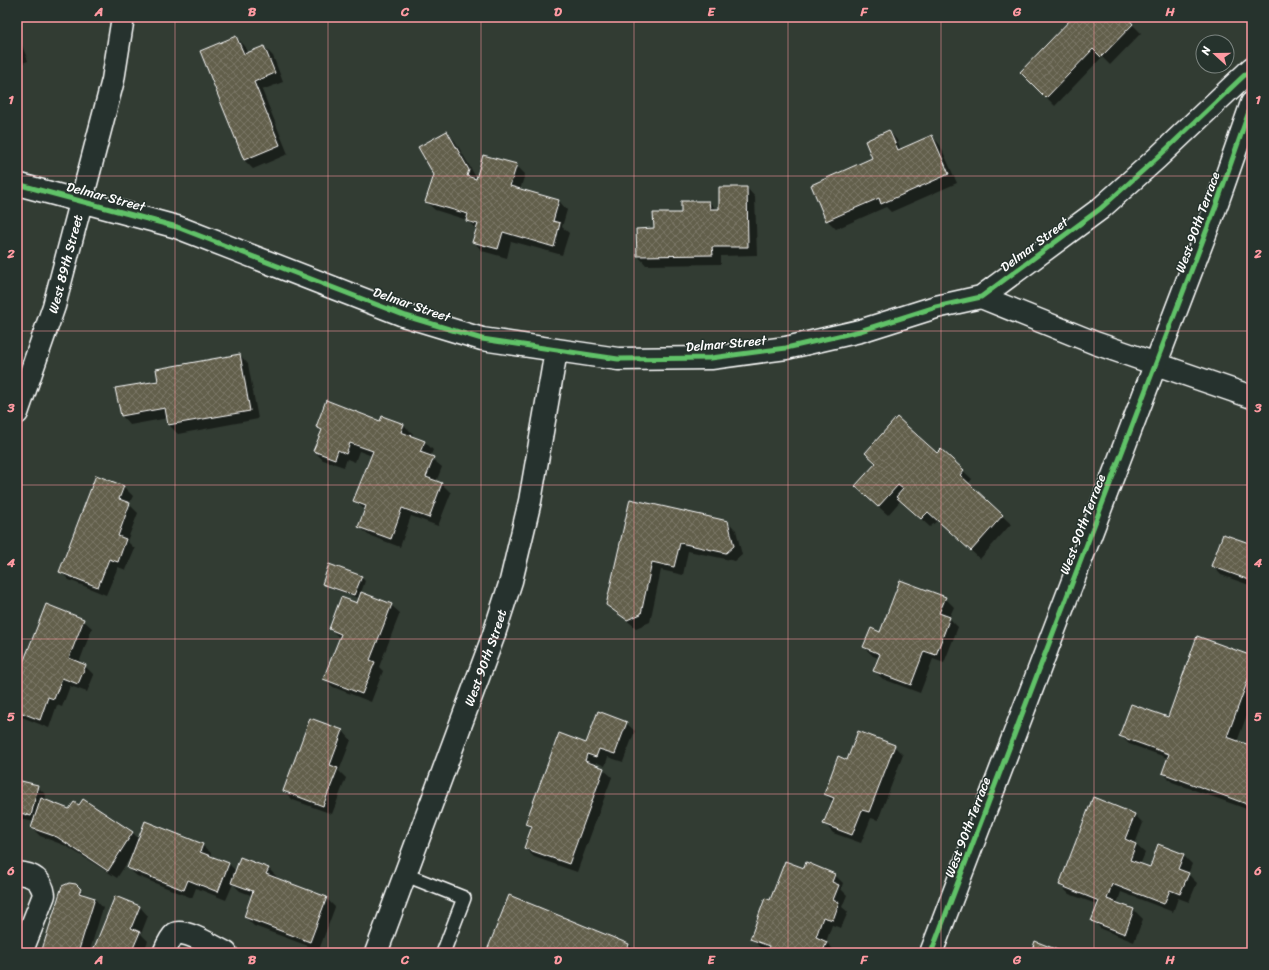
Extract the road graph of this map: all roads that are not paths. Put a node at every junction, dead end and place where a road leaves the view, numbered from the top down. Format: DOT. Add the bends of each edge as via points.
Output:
graph roads {
  1 [pos="124,17"];
  2 [pos="1252,68"];
  3 [pos="1252,103"];
  4 [pos="17,184"];
  5 [pos="81,200"];
  6 [pos="980,297"];
  7 [pos="556,351"];
  8 [pos="1156,364"];
  9 [pos="1252,397"];
  10 [pos="17,413"];
  11 [pos="17,873"];
  12 [pos="406,875"];
  13 [pos="21,953"];
  14 [pos="164,953"];
  15 [pos="226,953"];
  16 [pos="376,953"];
  17 [pos="443,953"];
  18 [pos="931,953"];
  1 -- 5 [label="street, West 89th Street" via="113,80"];
  2 -- 6 [label="street, Delmar Street" via="1158,158 1100,209"];
  3 -- 8 [label="street, West 90th Terrace"];
  4 -- 5 [label="street, Delmar Street"];
  5 -- 7 [label="street, Delmar Street" via="177,227 406,316 482,339"];
  5 -- 10 [label="street, West 89th Street" via="54,306"];
  6 -- 7 [label="street, Delmar Street" via="936,307 860,331 779,349 711,358 618,359"];
  6 -- 8 [label="street" via="1095,343"];
  7 -- 12 [label="street, West 90th Street" via="530,501 511,581"];
  8 -- 9 [label="street"];
  8 -- 18 [label="street, West 90th Terrace"];
  11 -- 13 [label="street" via="26,874 39,881 44,895"];
  12 -- 16 [label="street, West 90th Street"];
  12 -- 17 [label="lane" via="464,898"];
  14 -- 15 [label="street" via="173,935 179,932"];
}
